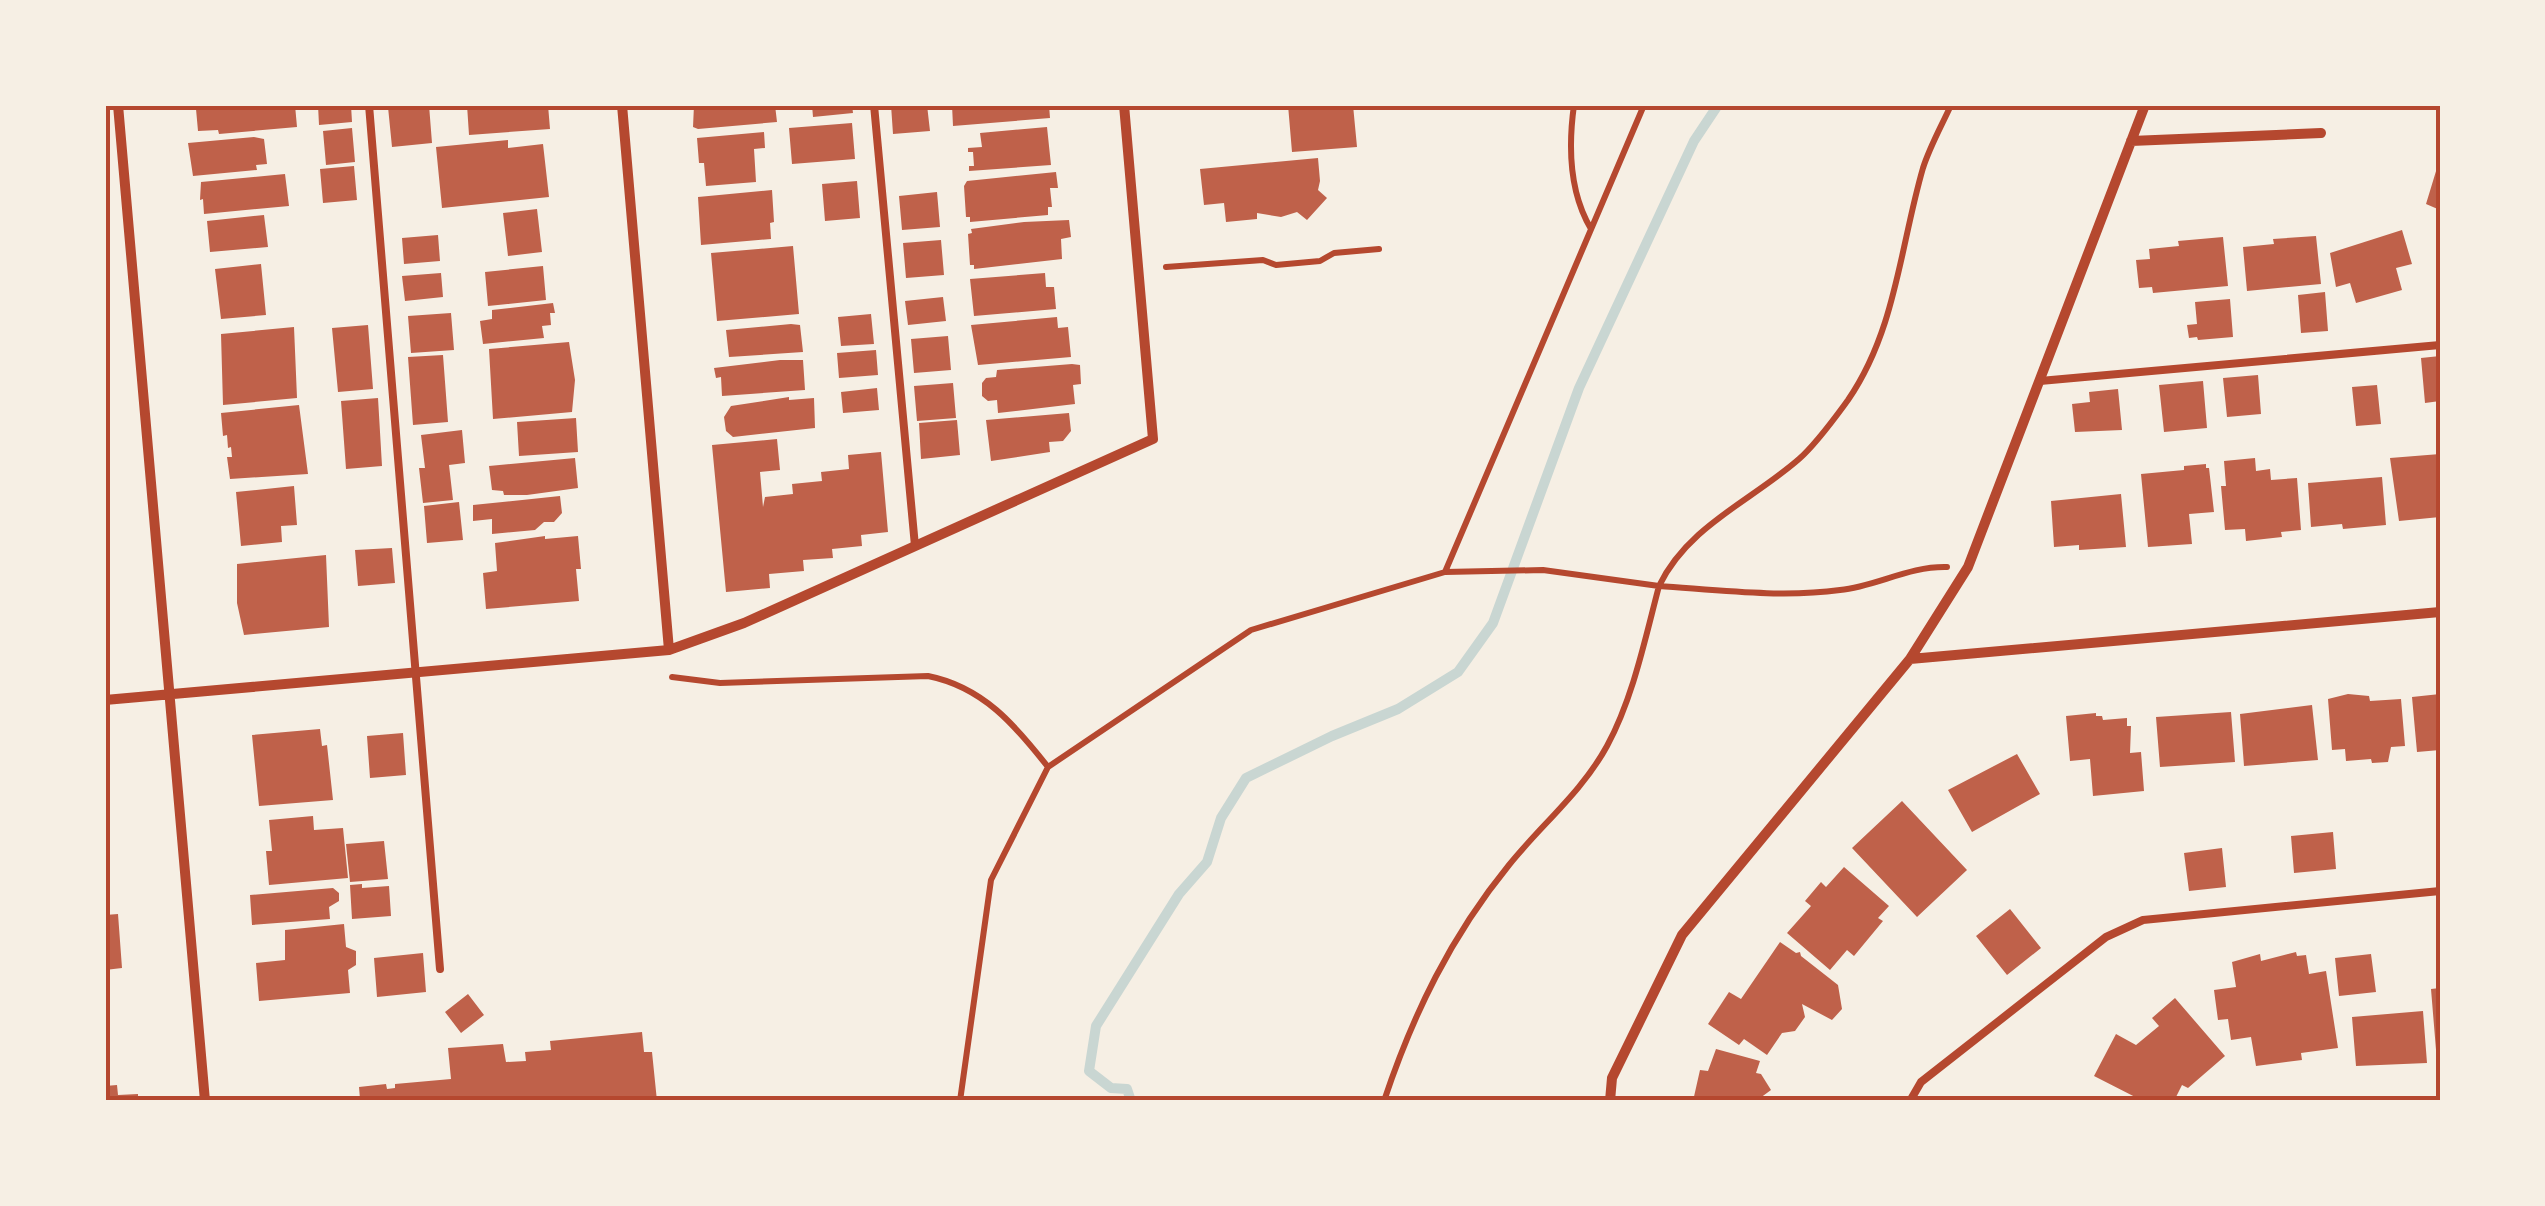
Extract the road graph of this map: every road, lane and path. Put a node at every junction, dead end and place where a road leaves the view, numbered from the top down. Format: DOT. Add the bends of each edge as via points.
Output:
graph roads {
  1 [pos="118,105"];
  2 [pos="369,105"];
  3 [pos="622,105"];
  4 [pos="874,105"];
  5 [pos="1124,105"];
  6 [pos="1574,105"];
  7 [pos="1644,105"];
  8 [pos="1952,105"];
  9 [pos="2146,105"];
  10 [pos="2321,133"];
  11 [pos="2131,141"];
  12 [pos="1591,230"];
  13 [pos="1379,249"];
  14 [pos="1166,267"];
  15 [pos="2440,344"];
  16 [pos="2040,380"];
  17 [pos="915,546"];
  18 [pos="1968,568"];
  19 [pos="1445,572"];
  20 [pos="1659,586"];
  21 [pos="2440,612"];
  22 [pos="669,650"];
  23 [pos="1910,659"];
  24 [pos="416,672"];
  25 [pos="672,676"];
  26 [pos="170,694"];
  27 [pos="105,700"];
  28 [pos="1048,767"];
  29 [pos="2440,892"];
  30 [pos="440,968"];
  31 [pos="206,1101"];
  32 [pos="960,1101"];
  33 [pos="1384,1101"];
  34 [pos="1610,1101"];
  35 [pos="1910,1101"];
  1 -- 26 [label="street"];
  2 -- 24 [label="lane"];
  3 -- 22 [label="street"];
  4 -- 17 [label="lane"];
  5 -- 17 [label="street" via="1152,440"];
  6 -- 12 [label="path" via="1575,191"];
  7 -- 12 [label="path"];
  8 -- 20 [label="path" via="1924,166 1898,281 1860,381 1802,457 1701,530"];
  9 -- 11 [label="street"];
  10 -- 11 [label="street"];
  11 -- 16 [label="street"];
  12 -- 19 [label="path"];
  13 -- 14 [label="path" via="1276,265 1263,260"];
  15 -- 16 [label="lane"];
  16 -- 18 [label="street"];
  17 -- 22 [label="street" via="744,624"];
  18 -- 20 [label="path" via="1924,567 1826,592"];
  18 -- 23 [label="street"];
  19 -- 20 [label="path" via="1543,570"];
  19 -- 28 [label="path" via="1251,630"];
  20 -- 33 [label="path" via="1606,748 1470,917 1417,1012"];
  21 -- 23 [label="street"];
  22 -- 24 [label="street"];
  23 -- 34 [label="street" via="1682,935 1612,1078"];
  24 -- 26 [label="street"];
  24 -- 30 [label="lane"];
  25 -- 28 [label="path" via="720,683 950,680 995,707"];
  26 -- 27 [label="street"];
  26 -- 31 [label="street"];
  28 -- 32 [label="path" via="991,880"];
  29 -- 35 [label="lane" via="2142,920 2106,937 1921,1082"];
}
